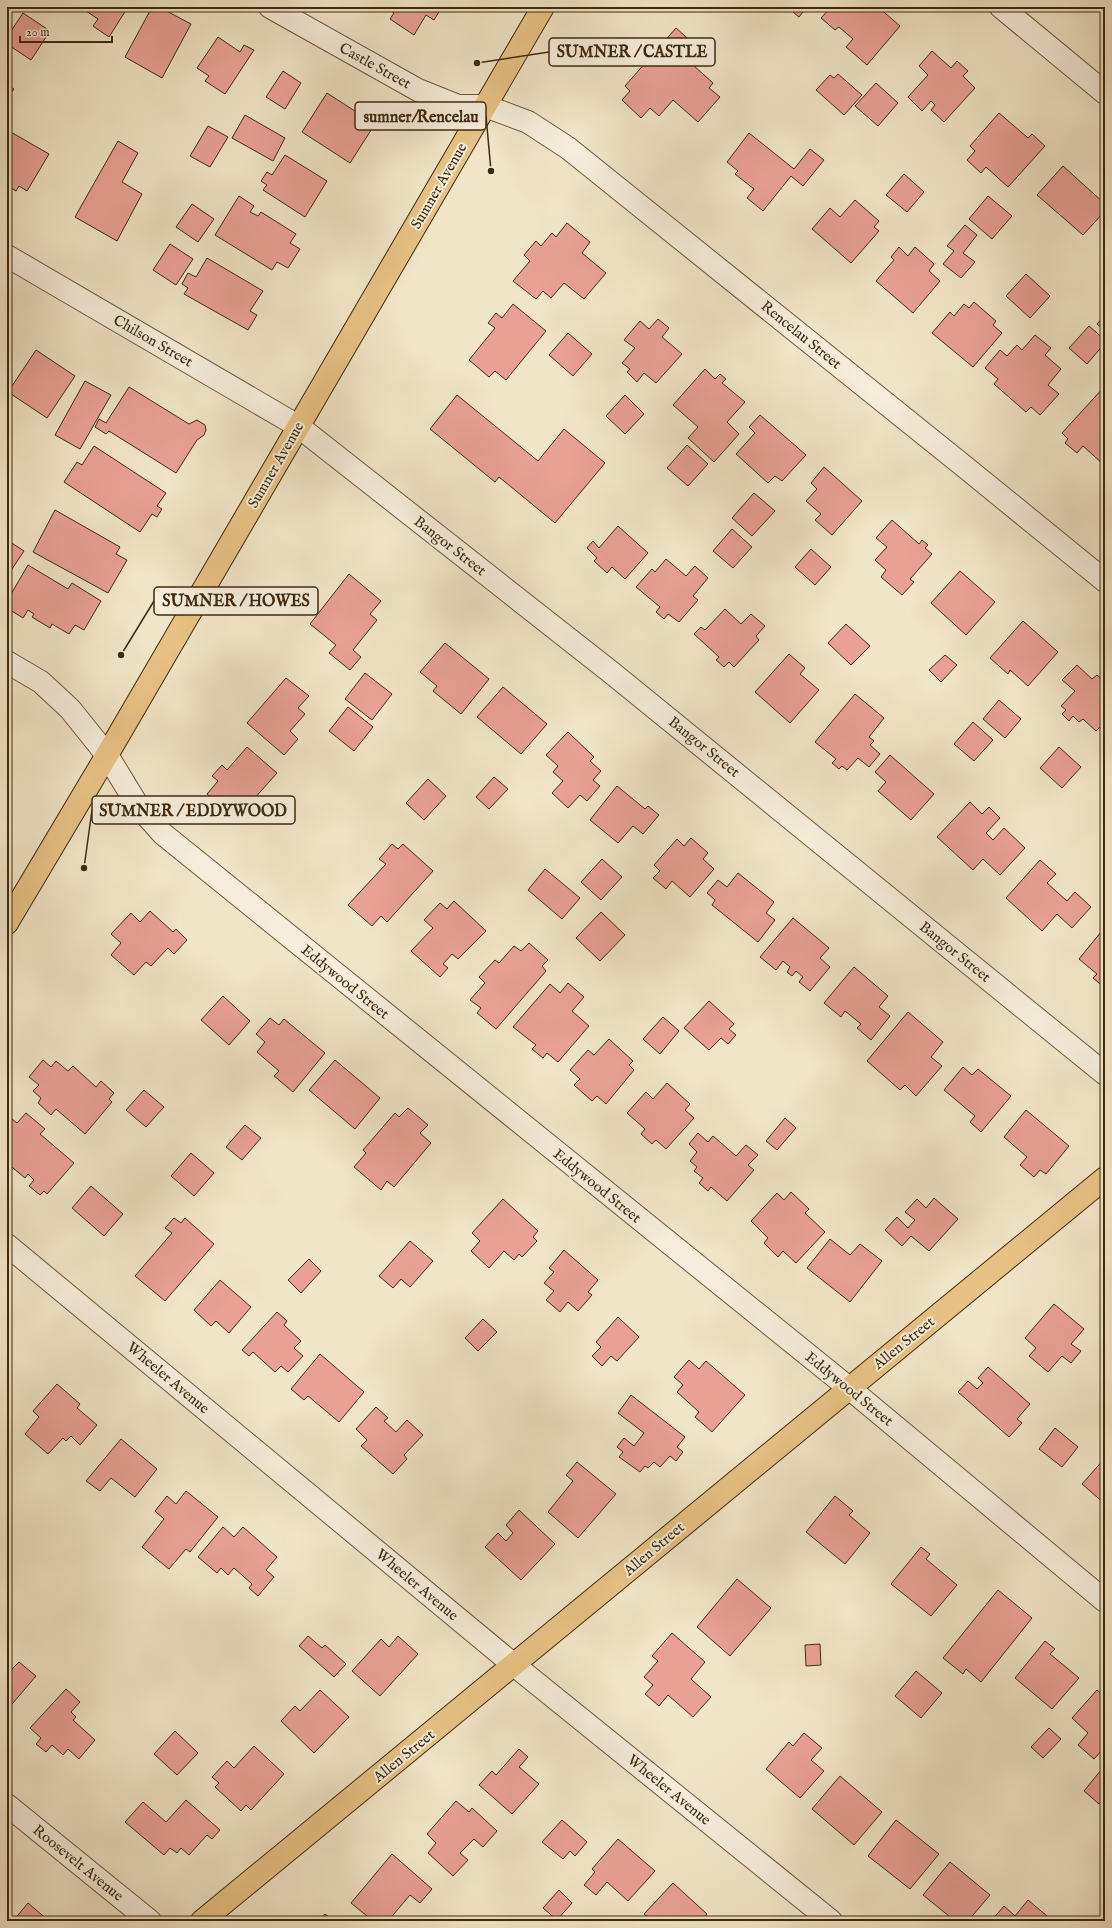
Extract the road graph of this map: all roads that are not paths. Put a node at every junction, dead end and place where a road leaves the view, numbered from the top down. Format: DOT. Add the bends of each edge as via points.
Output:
graph roads {
  1 [pos="270,7"];
  2 [pos="543,7"];
  3 [pos="1001,7"];
  4 [pos="1105,92"];
  5 [pos="485,106"];
  6 [pos="7,256"];
  7 [pos="298,426"];
  8 [pos="1105,581"];
  9 [pos="7,662"];
  10 [pos="108,755"];
  11 [pos="7,923"];
  12 [pos="1105,1074"];
  13 [pos="1105,1178"];
  14 [pos="7,1245"];
  15 [pos="849,1388"];
  16 [pos="1105,1601"];
  17 [pos="514,1665"];
  18 [pos="7,1805"];
  19 [pos="150,1921"];
  20 [pos="202,1921"];
  21 [pos="831,1921"];
  1 -- 5 [label="street, Castle Street" via="418,90 458,106"];
  2 -- 5 [label="main road, Sumner Avenue"];
  3 -- 4 [label="street"];
  5 -- 7 [label="main road, Sumner Avenue"];
  5 -- 8 [label="street, Rencelau Street" via="528,122 568,148"];
  6 -- 7 [label="street, Chilson Street"];
  7 -- 10 [label="main road, Sumner Avenue"];
  7 -- 12 [label="street, Bangor Street" via="612,672"];
  9 -- 10 [label="street, Eddywood Street" via="41,682 64,704"];
  10 -- 11 [label="main road, Sumner Avenue"];
  10 -- 15 [label="street, Eddywood Street" via="138,806 163,834"];
  13 -- 15 [label="main road, Allen Street"];
  14 -- 17 [label="street, Wheeler Avenue"];
  15 -- 16 [label="street, Eddywood Street"];
  15 -- 17 [label="main road, Allen Street"];
  17 -- 20 [label="main road, Allen Street"];
  17 -- 21 [label="street, Wheeler Avenue"];
  18 -- 19 [label="street, Roosevelt Avenue"];
}
